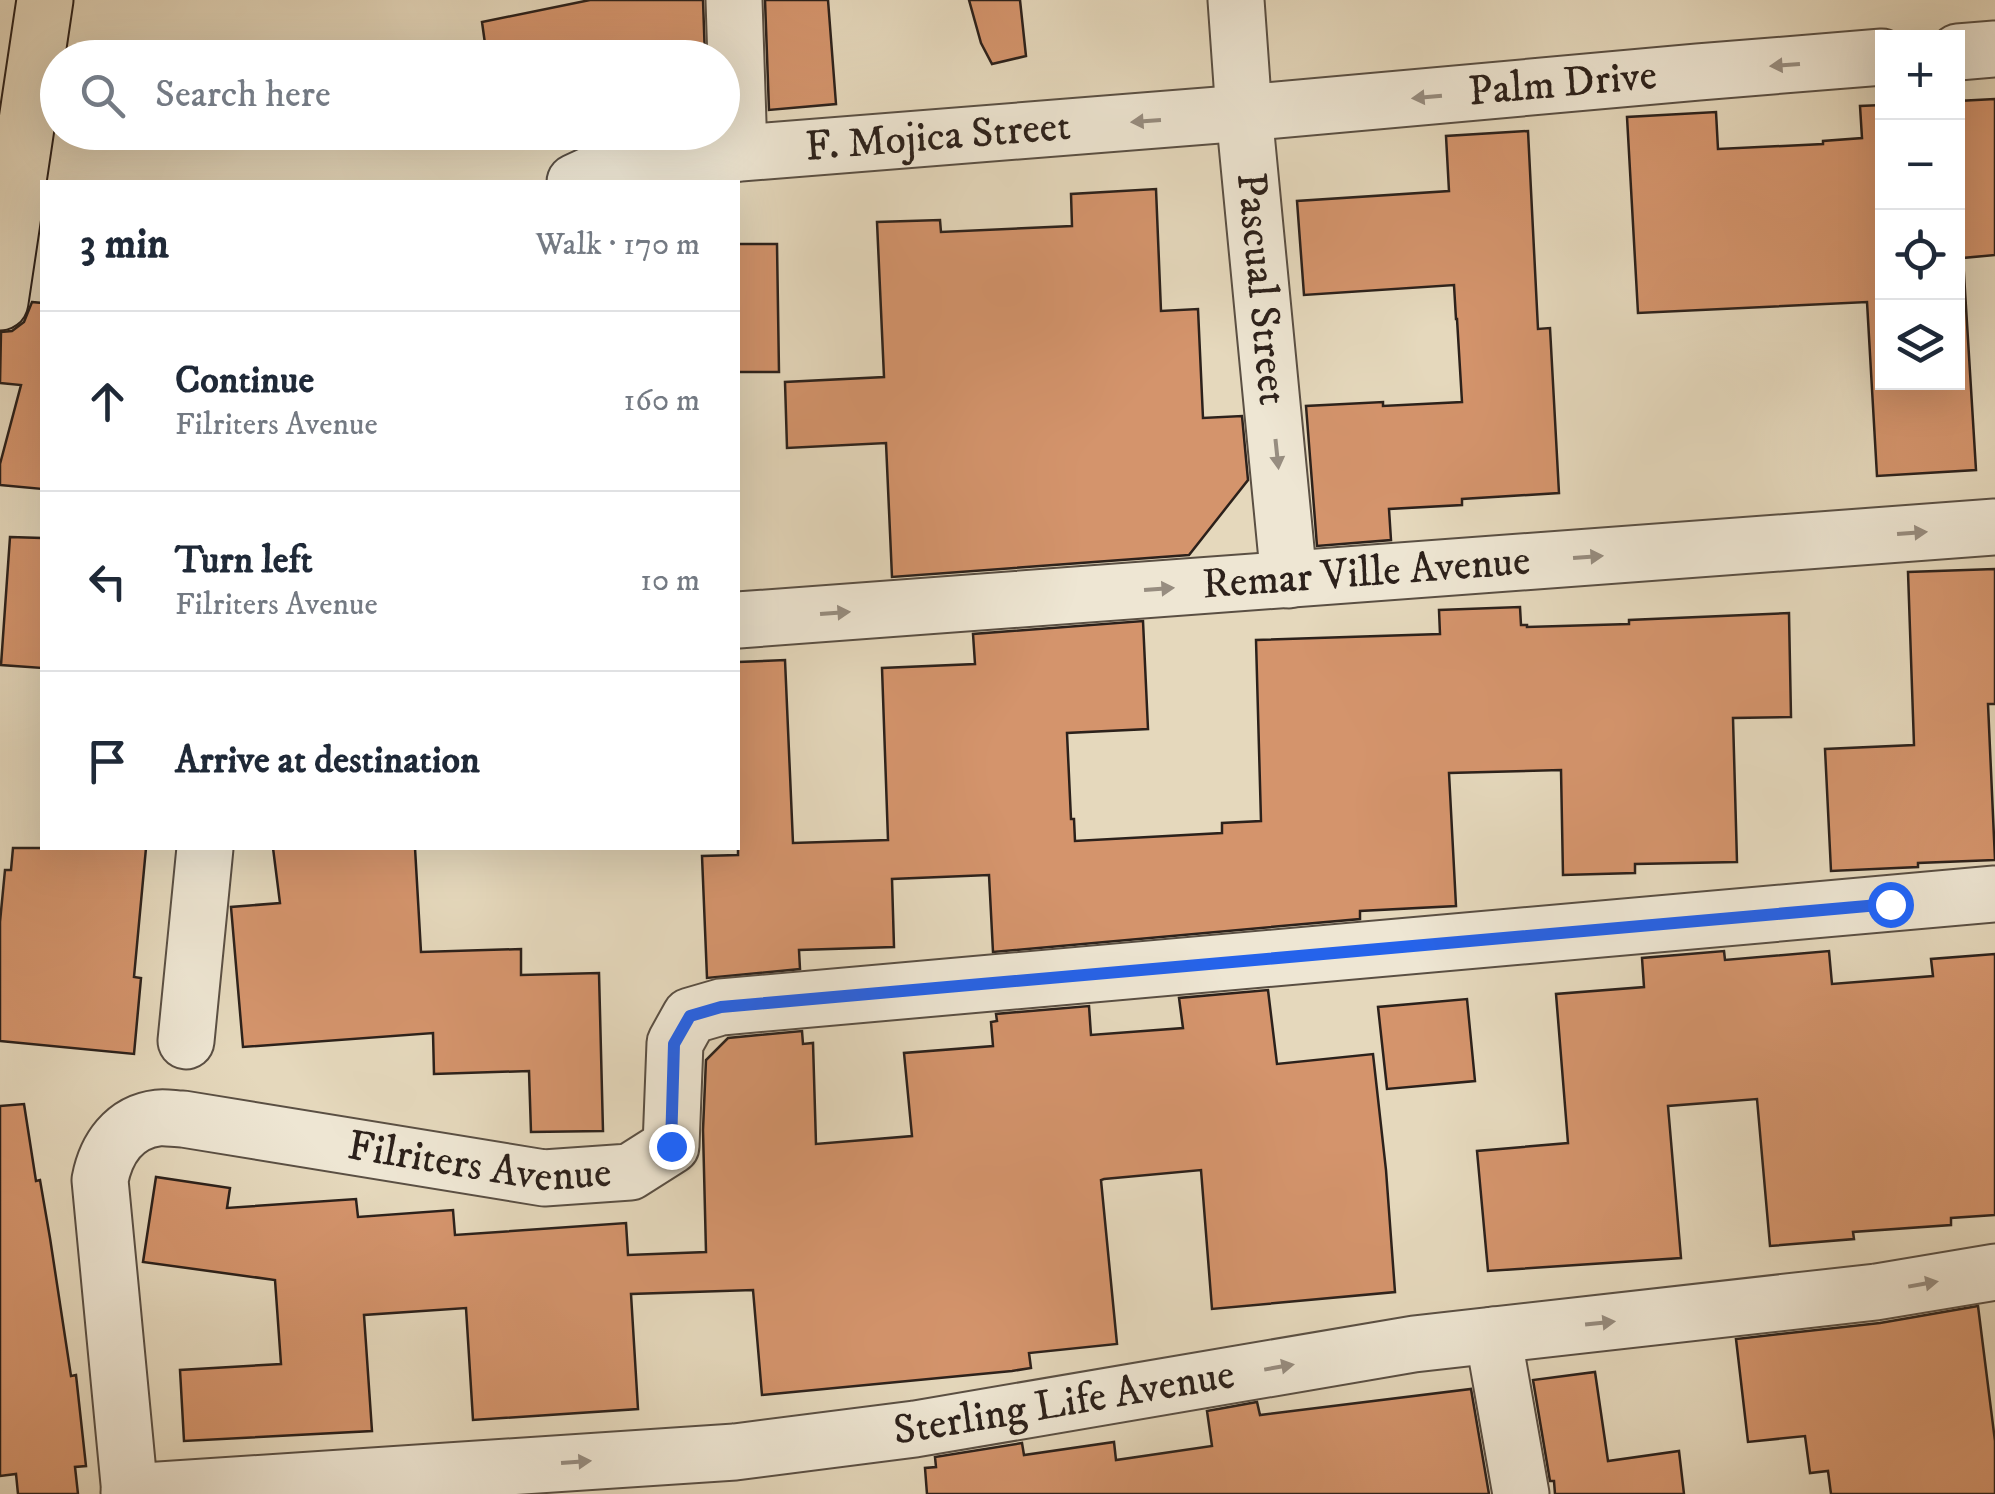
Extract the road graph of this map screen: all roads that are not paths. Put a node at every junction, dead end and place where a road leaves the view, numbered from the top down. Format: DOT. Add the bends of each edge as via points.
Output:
graph roads {
  1 [pos="45,0"];
  2 [pos="734,0"];
  3 [pos="1236,0"];
  4 [pos="735,40"];
  5 [pos="1995,49"];
  6 [pos="1965,51"];
  7 [pos="1875,59"];
  8 [pos="1244,113"];
  9 [pos="738,150"];
  10 [pos="738,153"];
  11 [pos="580,180"];
  12 [pos="0,302"];
  13 [pos="1995,526"];
  14 [pos="1289,580"];
  15 [pos="740,620"];
  16 [pos="205,850"];
  17 [pos="1995,894"];
  18 [pos="186,1041"];
  19 [pos="1995,1272"];
  20 [pos="1493,1334"];
  21 [pos="129,1493"];
  22 [pos="1520,1494"];
  1 -- 12 [label="main road"];
  2 -- 4 [label="street"];
  3 -- 8 [label="street, Pascual Street"];
  5 -- 6 [label="street"];
  7 -- 8 [label="street, Palm Drive, one-way"];
  8 -- 10 [label="street, F. Mojica Street, one-way"];
  8 -- 14 [label="street, Pascual Street, one-way"];
  9 -- 10 [label="street"];
  10 -- 11 [label="street, F. Mojica Street" via="616,164"];
  14 -- 13 [label="street, Remar Ville Avenue, one-way"];
  15 -- 14 [label="street, Remar Ville Avenue, one-way"];
  16 -- 18 [label="street"];
  17 -- 21 [label="street, Filriters Avenue" via="721,1007 690,1016 674,1044 671,1146 630,1172 544,1178 157,1118 114,1142 100,1180"];
  20 -- 19 [label="street, Sterling Life Avenue, one-way" via="1876,1292"];
  21 -- 20 [label="street, Sterling Life Avenue, one-way" via="735,1452"];
  20 -- 22 [label="street"];
}
